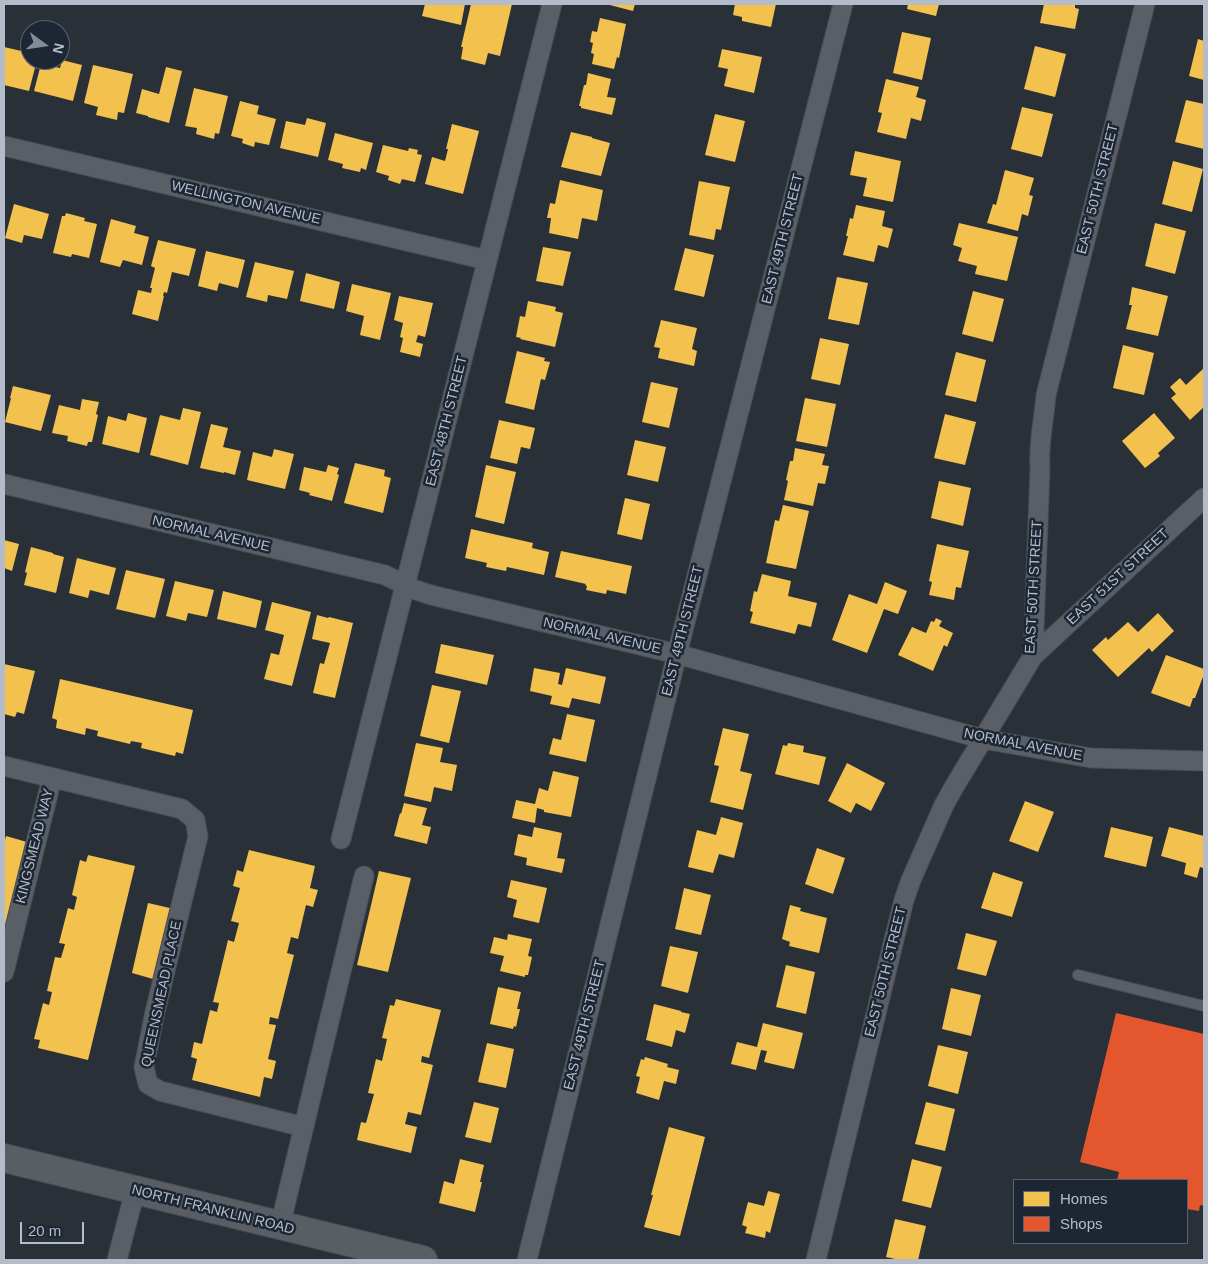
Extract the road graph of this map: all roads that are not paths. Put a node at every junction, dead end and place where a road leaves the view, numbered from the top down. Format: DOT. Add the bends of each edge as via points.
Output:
graph roads {
  1 [pos="552,4"];
  2 [pos="843,4"];
  3 [pos="1145,4"];
  4 [pos="4,146"];
  5 [pos="487,260"];
  6 [pos="4,484"];
  7 [pos="1204,498"];
  8 [pos="406,584"];
  9 [pos="677,654"];
  10 [pos="1033,656"];
  11 [pos="983,739"];
  12 [pos="1204,761"];
  13 [pos="4,766"];
  14 [pos="52,778"];
  15 [pos="341,839"];
  16 [pos="364,876"];
  17 [pos="4,972"];
  18 [pos="1078,975"];
  19 [pos="1204,1006"];
  20 [pos="304,1127"];
  21 [pos="4,1158"];
  22 [pos="134,1190"];
  23 [pos="280,1226"];
  24 [pos="117,1260"];
  25 [pos="423,1260"];
  26 [pos="527,1260"];
  27 [pos="816,1260"];
  1 -- 5 [label="street, EAST 48TH STREET"];
  2 -- 9 [label="street, EAST 49TH STREET"];
  3 -- 10 [label="street, EAST 50TH STREET" via="1046,395 1039,459"];
  4 -- 5 [label="street, WELLINGTON AVENUE"];
  5 -- 8 [label="street, EAST 48TH STREET"];
  6 -- 8 [label="street, NORMAL AVENUE" via="385,575"];
  7 -- 10 [label="street, EAST 51ST STREET"];
  8 -- 9 [label="street, NORMAL AVENUE" via="432,595"];
  8 -- 15 [label="street, EAST 48TH STREET"];
  9 -- 11 [label="street, NORMAL AVENUE"];
  9 -- 26 [label="street, EAST 49TH STREET"];
  10 -- 11 [label="street, EAST 50TH STREET"];
  11 -- 12 [label="street, NORMAL AVENUE" via="1091,758"];
  11 -- 27 [label="street, EAST 50TH STREET" via="944,806 904,900"];
  13 -- 14 [label="street"];
  14 -- 17 [label="street, KINGSMEAD WAY"];
  14 -- 20 [label="street, QUEENSMEAD PLACE" via="182,809 195,820 198,836 144,1067 148,1084 160,1091"];
  16 -- 20 [label="street"];
  18 -- 19 [label="lane"];
  20 -- 23 [label="street"];
  21 -- 22 [label="main road, NORTH FRANKLIN ROAD"];
  22 -- 23 [label="main road, NORTH FRANKLIN ROAD"];
  22 -- 24 [label="street"];
  23 -- 25 [label="main road, NORTH FRANKLIN ROAD"];
}
